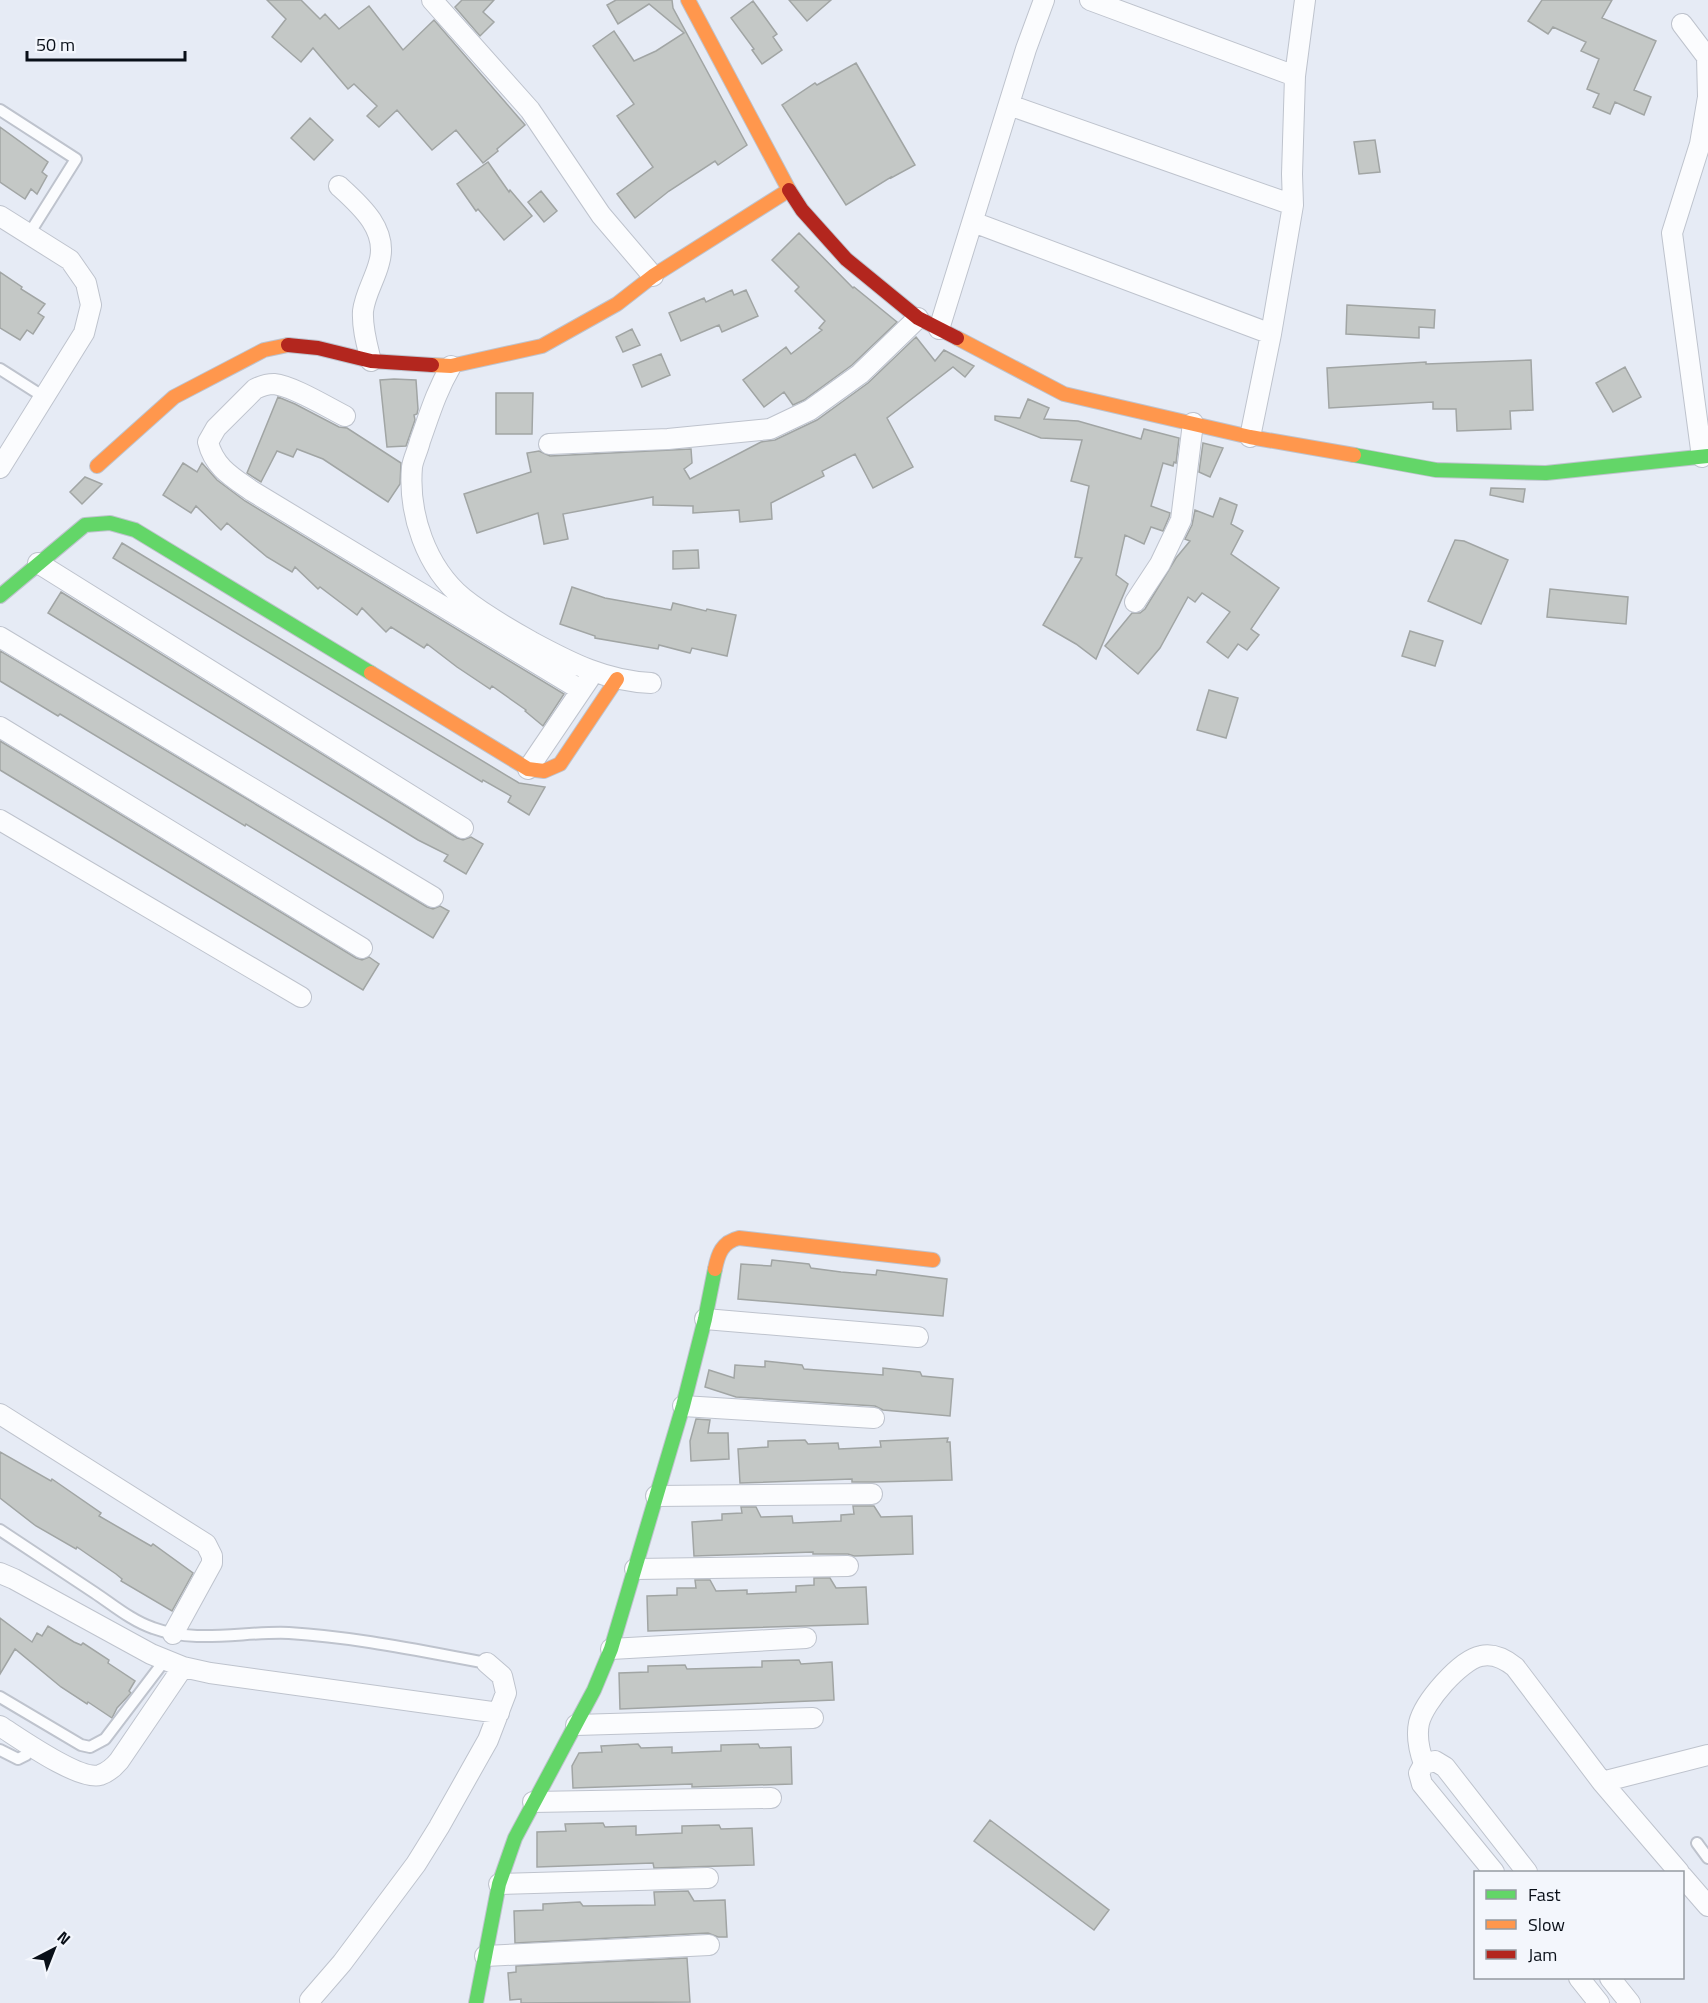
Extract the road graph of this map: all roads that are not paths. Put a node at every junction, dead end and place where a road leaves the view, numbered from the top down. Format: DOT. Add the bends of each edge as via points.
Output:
graph roads {
  1 [pos="432,0"];
  2 [pos="688,0"];
  3 [pos="1044,0"];
  4 [pos="1090,0"];
  5 [pos="1305,0"];
  6 [pos="1682,24"];
  7 [pos="1295,76"];
  8 [pos="1009,105"];
  9 [pos="0,110"];
  10 [pos="339,186"];
  11 [pos="789,190"];
  12 [pos="1293,205"];
  13 [pos="0,216"];
  14 [pos="973,222"];
  15 [pos="29,234"];
  16 [pos="653,276"];
  17 [pos="918,318"];
  18 [pos="939,329"];
  19 [pos="1271,334"];
  20 [pos="371,361"];
  21 [pos="451,366"];
  22 [pos="0,369"];
  23 [pos="44,397"];
  24 [pos="345,416"];
  25 [pos="1194,423"];
  26 [pos="1250,437"];
  27 [pos="549,444"];
  28 [pos="1705,456"];
  29 [pos="97,466"];
  30 [pos="0,468"];
  31 [pos="38,563"];
  32 [pos="0,596"];
  33 [pos="1136,602"];
  34 [pos="0,637"];
  35 [pos="593,673"];
  36 [pos="616,680"];
  37 [pos="651,684"];
  38 [pos="582,690"];
  39 [pos="0,727"];
  40 [pos="528,769"];
  41 [pos="0,820"];
  42 [pos="464,828"];
  43 [pos="433,897"];
  44 [pos="362,948"];
  45 [pos="301,998"];
  46 [pos="933,1260"];
  47 [pos="705,1319"];
  48 [pos="918,1337"];
  49 [pos="683,1406"];
  50 [pos="0,1414"];
  51 [pos="874,1418"];
  52 [pos="872,1494"];
  53 [pos="656,1496"];
  54 [pos="0,1530"];
  55 [pos="848,1566"];
  56 [pos="635,1569"];
  57 [pos="0,1573"];
  58 [pos="173,1634"];
  59 [pos="806,1638"];
  60 [pos="611,1649"];
  61 [pos="487,1663"];
  62 [pos="174,1664"];
  63 [pos="0,1696"];
  64 [pos="499,1713"];
  65 [pos="813,1718"];
  66 [pos="576,1725"];
  67 [pos="0,1726"];
  68 [pos="31,1746"];
  69 [pos="0,1750"];
  70 [pos="1708,1755"];
  71 [pos="1424,1764"];
  72 [pos="1602,1782"];
  73 [pos="771,1798"];
  74 [pos="533,1802"];
  75 [pos="1697,1843"];
  76 [pos="1708,1858"];
  77 [pos="1493,1871"];
  78 [pos="1526,1871"];
  79 [pos="1678,1871"];
  80 [pos="1684,1877"];
  81 [pos="708,1878"];
  82 [pos="499,1884"];
  83 [pos="1708,1906"];
  84 [pos="709,1945"];
  85 [pos="485,1956"];
  86 [pos="1581,1979"];
  87 [pos="1612,1979"];
  88 [pos="310,2000"];
  89 [pos="476,2003"];
  90 [pos="1599,2003"];
  91 [pos="1630,2003"];
  1 -- 16 [label="street" via="530,110 601,215"];
  2 -- 11 [label="street"];
  3 -- 8 [label="street"];
  4 -- 7 [label="street"];
  5 -- 7 [label="street"];
  6 -- 28 [label="street" via="1707,57 1708,97 1700,144 1672,233"];
  7 -- 12 [label="street"];
  8 -- 12 [label="street"];
  8 -- 14 [label="street"];
  9 -- 15 [label="lane" via="76,159"];
  10 -- 20 [label="street" via="362,206 376,227 380,243 380,261 363,310"];
  11 -- 16 [label="street"];
  11 -- 17 [label="street" via="846,259"];
  12 -- 19 [label="street"];
  13 -- 15 [label="street"];
  14 -- 18 [label="street"];
  14 -- 19 [label="street"];
  15 -- 23 [label="street" via="70,260 86,283 91,305 84,333"];
  16 -- 21 [label="street" via="617,304 542,346"];
  17 -- 18 [label="street"];
  17 -- 27 [label="street" via="860,374 810,410 770,429 668,439"];
  18 -- 25 [label="street" via="1064,394"];
  19 -- 26 [label="street"];
  20 -- 21 [label="street"];
  20 -- 29 [label="street" via="318,348 285,345 264,350 174,397"];
  21 -- 35 [label="street" via="437,391 412,465 412,502 421,537 438,570 462,597 523,637"];
  22 -- 23 [label="lane"];
  23 -- 30 [label="street"];
  24 -- 38 [label="street" via="286,388 262,385 216,428 208,442 218,465 252,491"];
  25 -- 26 [label="street"];
  25 -- 33 [label="street" via="1181,520"];
  26 -- 28 [label="street" via="1436,470 1546,473"];
  31 -- 32 [label="street"];
  31 -- 40 [label="street" via="85,525 119,523"];
  31 -- 42 [label="street"];
  34 -- 43 [label="street"];
  35 -- 36 [label="street"];
  35 -- 38 [label="street"];
  36 -- 37 [label="street"];
  36 -- 40 [label="street" via="560,764 544,771"];
  38 -- 40 [label="street"];
  39 -- 44 [label="street"];
  41 -- 45 [label="street"];
  46 -- 47 [label="street" via="731,1240 718,1253"];
  47 -- 48 [label="street"];
  47 -- 49 [label="street"];
  49 -- 51 [label="street"];
  49 -- 53 [label="street"];
  50 -- 58 [label="street" via="206,1544 212,1563"];
  52 -- 53 [label="street"];
  53 -- 56 [label="street"];
  54 -- 58 [label="lane" via="128,1615"];
  55 -- 56 [label="street"];
  56 -- 60 [label="street"];
  57 -- 62 [label="street"];
  58 -- 61 [label="lane" via="322,1635"];
  59 -- 60 [label="street"];
  60 -- 66 [label="street"];
  61 -- 64 [label="street" via="502,1676 506,1693"];
  62 -- 63 [label="lane" via="105,1739 90,1747"];
  62 -- 64 [label="street" via="210,1673"];
  62 -- 68 [label="street" via="111,1770 87,1776"];
  64 -- 88 [label="street" via="488,1740 416,1864"];
  65 -- 66 [label="street"];
  66 -- 74 [label="street"];
  67 -- 68 [label="street"];
  68 -- 69 [label="lane" via="18,1759"];
  70 -- 72 [label="street"];
  71 -- 72 [label="street" via="1418,1735 1425,1706 1469,1660 1493,1655 1515,1667"];
  71 -- 77 [label="street" via="1419,1773 1422,1784"];
  71 -- 78 [label="street" via="1435,1761 1445,1767"];
  72 -- 79 [label="street"];
  73 -- 74 [label="street"];
  74 -- 82 [label="street"];
  75 -- 76 [label="lane"];
  80 -- 83 [label="street"];
  81 -- 82 [label="street"];
  82 -- 85 [label="street"];
  84 -- 85 [label="street"];
  85 -- 89 [label="street"];
  86 -- 90 [label="street"];
  87 -- 91 [label="street"];
}
